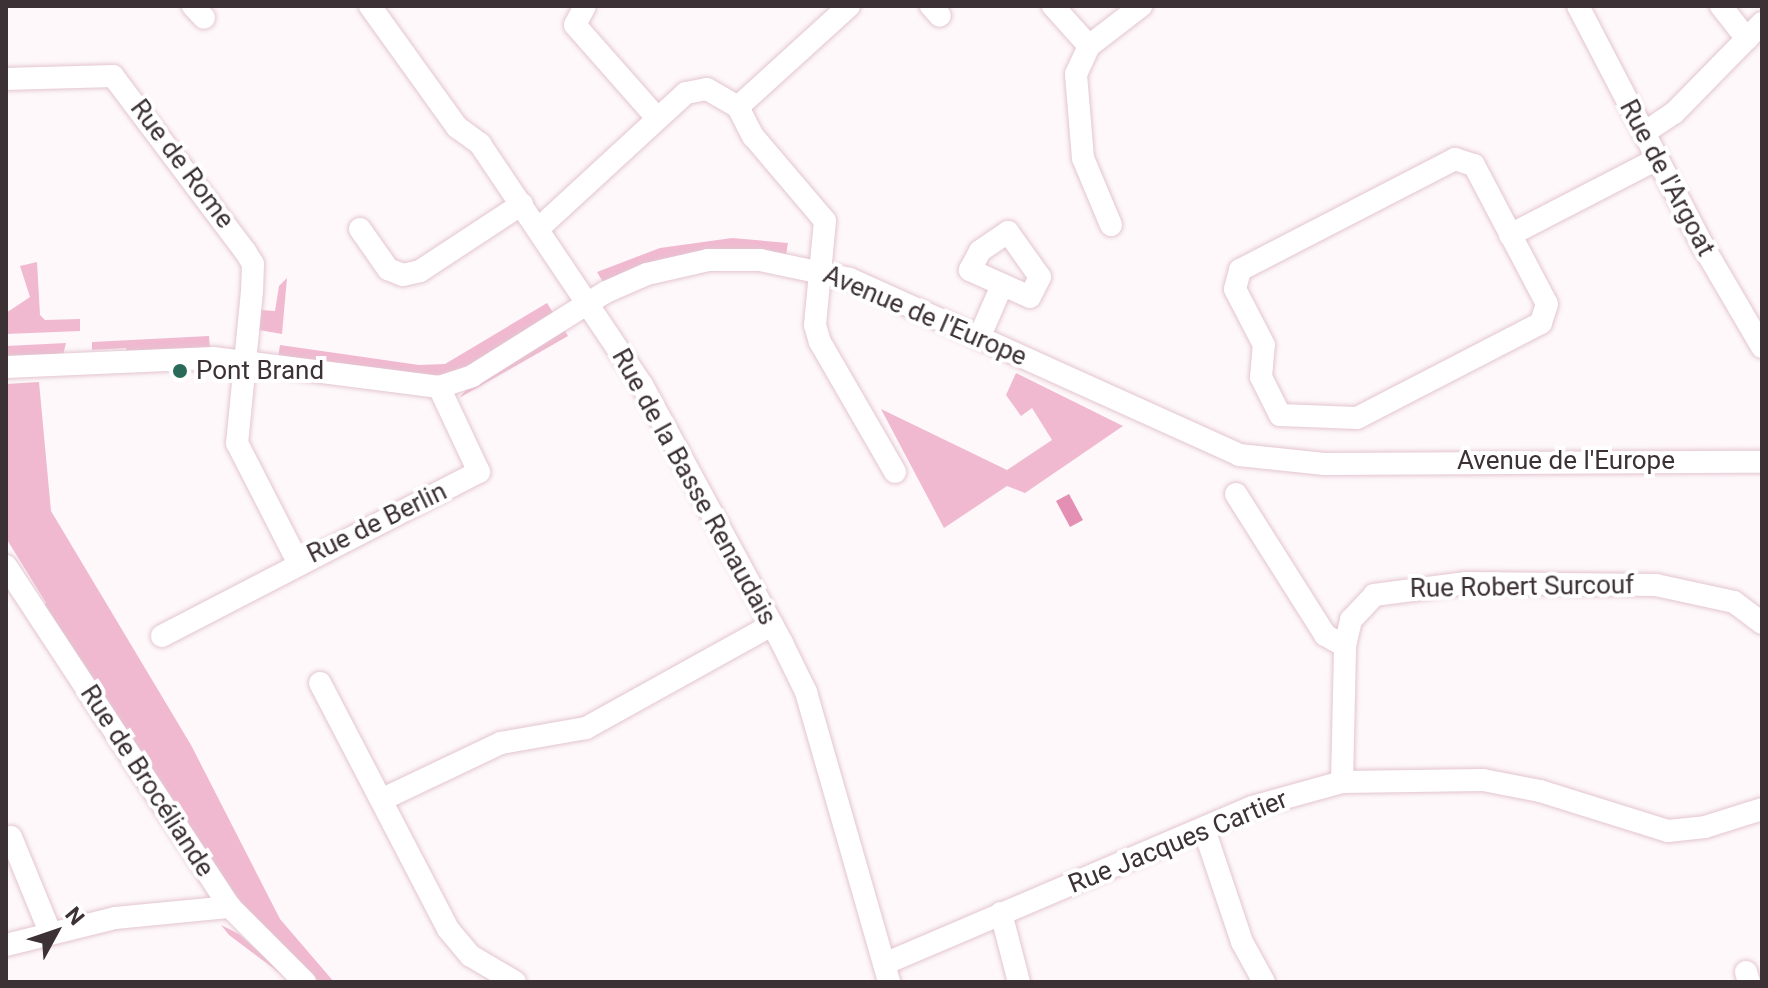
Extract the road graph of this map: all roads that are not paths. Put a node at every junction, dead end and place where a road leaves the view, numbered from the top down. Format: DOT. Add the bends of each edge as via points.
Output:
graph roads {
  1 [pos="370,6"];
  2 [pos="585,6"];
  3 [pos="849,6"];
  4 [pos="1053,6"];
  5 [pos="1141,6"];
  6 [pos="1578,6"];
  7 [pos="1721,6"];
  8 [pos="1754,31"];
  9 [pos="1089,46"];
  10 [pos="6,79"];
  11 [pos="738,107"];
  12 [pos="657,118"];
  13 [pos="1644,133"];
  14 [pos="1657,159"];
  15 [pos="522,204"];
  16 [pos="1111,225"];
  17 [pos="360,229"];
  18 [pos="538,229"];
  19 [pos="1510,235"];
  20 [pos="818,268"];
  21 [pos="1002,285"];
  22 [pos="586,304"];
  23 [pos="979,338"];
  24 [pos="1762,347"];
  25 [pos="243,360"];
  26 [pos="6,367"];
  27 [pos="439,387"];
  28 [pos="1762,462"];
  29 [pos="895,472"];
  30 [pos="1236,494"];
  31 [pos="299,564"];
  32 [pos="6,566"];
  33 [pos="1762,623"];
  34 [pos="772,625"];
  35 [pos="162,636"];
  36 [pos="1345,646"];
  37 [pos="320,683"];
  38 [pos="1342,782"];
  39 [pos="383,799"];
  40 [pos="1762,809"];
  41 [pos="1204,829"];
  42 [pos="11,837"];
  43 [pos="230,907"];
  44 [pos="1001,913"];
  45 [pos="50,932"];
  46 [pos="6,945"];
  47 [pos="886,973"];
  48 [pos="305,982"];
  49 [pos="515,982"];
  50 [pos="1019,982"];
  51 [pos="1264,982"];
  1 -- 15 [label="street, Rue de la Basse Renaudais" via="457,127 480,144"];
  2 -- 12 [label="street" via="575,25"];
  3 -- 11 [label="street"];
  4 -- 9 [label="street"];
  5 -- 9 [label="street"];
  6 -- 13 [label="street, Rue de l'Argoat"];
  7 -- 8 [label="street"];
  8 -- 13 [label="street" via="1674,113"];
  9 -- 16 [label="street" via="1076,74 1079,141"];
  10 -- 25 [label="street, Rue de Rome" via="98,74 113,76 127,90 253,264"];
  11 -- 12 [label="street" via="707,89 686,93"];
  11 -- 20 [label="street" via="753,136 825,221"];
  12 -- 18 [label="street"];
  13 -- 14 [label="street, Rue de l'Argoat"];
  14 -- 19 [label="street"];
  14 -- 24 [label="street, Rue de l'Argoat"];
  15 -- 17 [label="street" via="420,271 403,275 388,269"];
  15 -- 18 [label="street, Rue de la Basse Renaudais"];
  18 -- 22 [label="street, Rue de la Basse Renaudais"];
  19 -- 19 [label="street" via="1474,165 1455,159 1240,270 1235,289 1264,345 1261,377 1280,415 1357,418 1541,323 1547,304"];
  20 -- 22 [label="street, Avenue de l'Europe" via="749,260 693,262 647,274"];
  20 -- 23 [label="street, Avenue de l'Europe"];
  20 -- 29 [label="street" via="815,325 820,342"];
  21 -- 23 [label="street"];
  22 -- 27 [label="street, Avenue de l'Europe" via="472,376"];
  22 -- 34 [label="street, Rue de la Basse Renaudais" via="642,385"];
  23 -- 28 [label="street, Avenue de l'Europe" via="1203,442 1261,459 1325,464"];
  25 -- 26 [label="street, Avenue de l'Europe"];
  25 -- 27 [label="street, Avenue de l'Europe"];
  25 -- 31 [label="street, Rue de Berlin" via="237,443"];
  27 -- 31 [label="street, Rue de Berlin" via="479,472"];
  30 -- 36 [label="street" via="1325,635"];
  31 -- 35 [label="street"];
  32 -- 43 [label="street, Rue de Brocéliande"];
  33 -- 36 [label="street, Rue Robert Surcouf" via="1734,602 1692,589 1466,583 1374,595 1351,620"];
  34 -- 39 [label="street" via="586,728 501,743"];
  34 -- 47 [label="street, Rue de la Basse Renaudais" via="806,692"];
  36 -- 38 [label="street, Rue Robert Surcouf"];
  37 -- 39 [label="street"];
  38 -- 40 [label="street, Rue Jacques Cartier" via="1483,780 1540,791 1668,831 1705,827"];
  38 -- 41 [label="street, Rue Jacques Cartier" via="1252,807"];
  39 -- 49 [label="street" via="456,941"];
  41 -- 44 [label="street, Rue Jacques Cartier"];
  41 -- 51 [label="street" via="1242,942"];
  42 -- 45 [label="street"];
  43 -- 45 [label="street" via="115,918"];
  43 -- 48 [label="street, Rue de Brocéliande"];
  44 -- 47 [label="street, Rue Jacques Cartier"];
  44 -- 50 [label="street"];
  45 -- 46 [label="street"];
}
